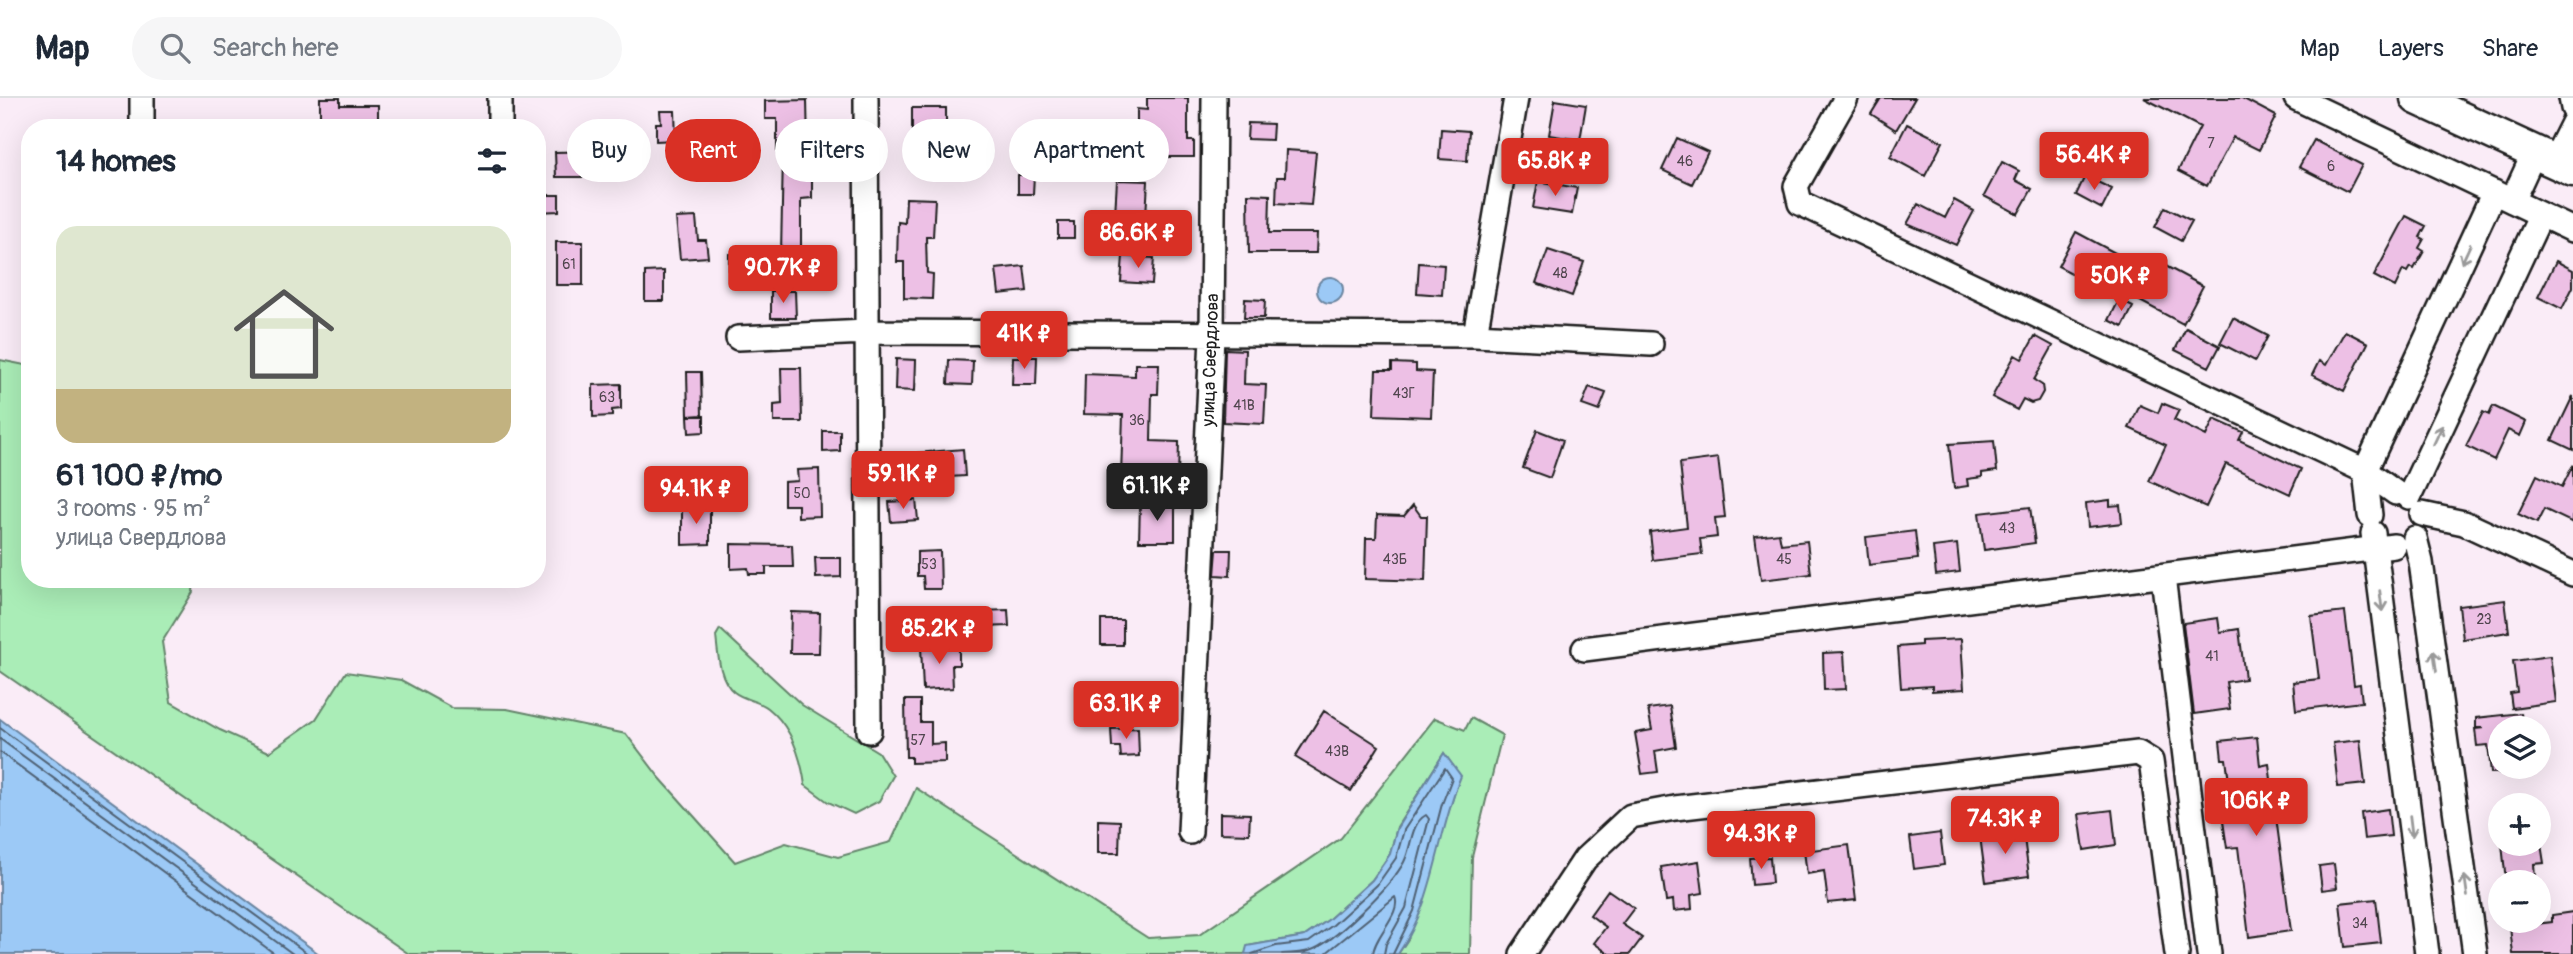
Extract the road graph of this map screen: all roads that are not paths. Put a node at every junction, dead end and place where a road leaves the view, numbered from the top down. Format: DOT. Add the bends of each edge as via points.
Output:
graph roads {
  1 [pos="142,98"];
  2 [pos="500,98"];
  3 [pos="866,98"];
  4 [pos="1214,98"];
  5 [pos="1516,98"];
  6 [pos="1846,98"];
  7 [pos="2297,98"];
  8 [pos="2417,98"];
  9 [pos="2571,98"];
  10 [pos="2573,108"];
  11 [pos="142,119"];
  12 [pos="500,119"];
  13 [pos="2573,123"];
  14 [pos="2554,160"];
  15 [pos="2503,196"];
  16 [pos="2541,215"];
  17 [pos="2573,230"];
  18 [pos="866,332"];
  19 [pos="1475,335"];
  20 [pos="1212,336"];
  21 [pos="737,338"];
  22 [pos="1650,344"];
  23 [pos="2365,471"];
  24 [pos="2409,501"];
  25 [pos="2385,536"];
  26 [pos="2573,574"];
  27 [pos="2163,576"];
  28 [pos="1584,649"];
  29 [pos="869,731"];
  30 [pos="1190,832"];
  31 [pos="1522,954"];
  32 [pos="2177,954"];
  33 [pos="2209,954"];
  34 [pos="2427,954"];
  35 [pos="2475,954"];
  1 -- 11 [label="street"];
  2 -- 12 [label="street"];
  3 -- 18 [label="street"];
  4 -- 20 [label="street, улица Свердлова"];
  5 -- 19 [label="street"];
  6 -- 23 [label="street" via="1796,186 1800,203"];
  7 -- 15 [label="street"];
  8 -- 14 [label="main road"];
  9 -- 10 [label="street"];
  13 -- 14 [label="street"];
  14 -- 15 [label="street"];
  15 -- 16 [label="street"];
  15 -- 23 [label="street, one-way"];
  16 -- 17 [label="street"];
  24 -- 16 [label="street, one-way"];
  18 -- 20 [label="street"];
  18 -- 21 [label="street"];
  18 -- 29 [label="street"];
  19 -- 20 [label="street"];
  19 -- 22 [label="street"];
  20 -- 30 [label="street, улица Свердлова"];
  23 -- 24 [label="street"];
  23 -- 25 [label="street"];
  24 -- 25 [label="street" via="2380,499"];
  24 -- 25 [label="street" via="2420,531"];
  24 -- 26 [label="street"];
  25 -- 27 [label="street"];
  25 -- 34 [label="street, one-way"];
  35 -- 25 [label="street, one-way" via="2421,562"];
  27 -- 28 [label="street"];
  27 -- 33 [label="street"];
  31 -- 32 [label="street" via="1585,859 1631,817 2138,753 2151,761"];
}
